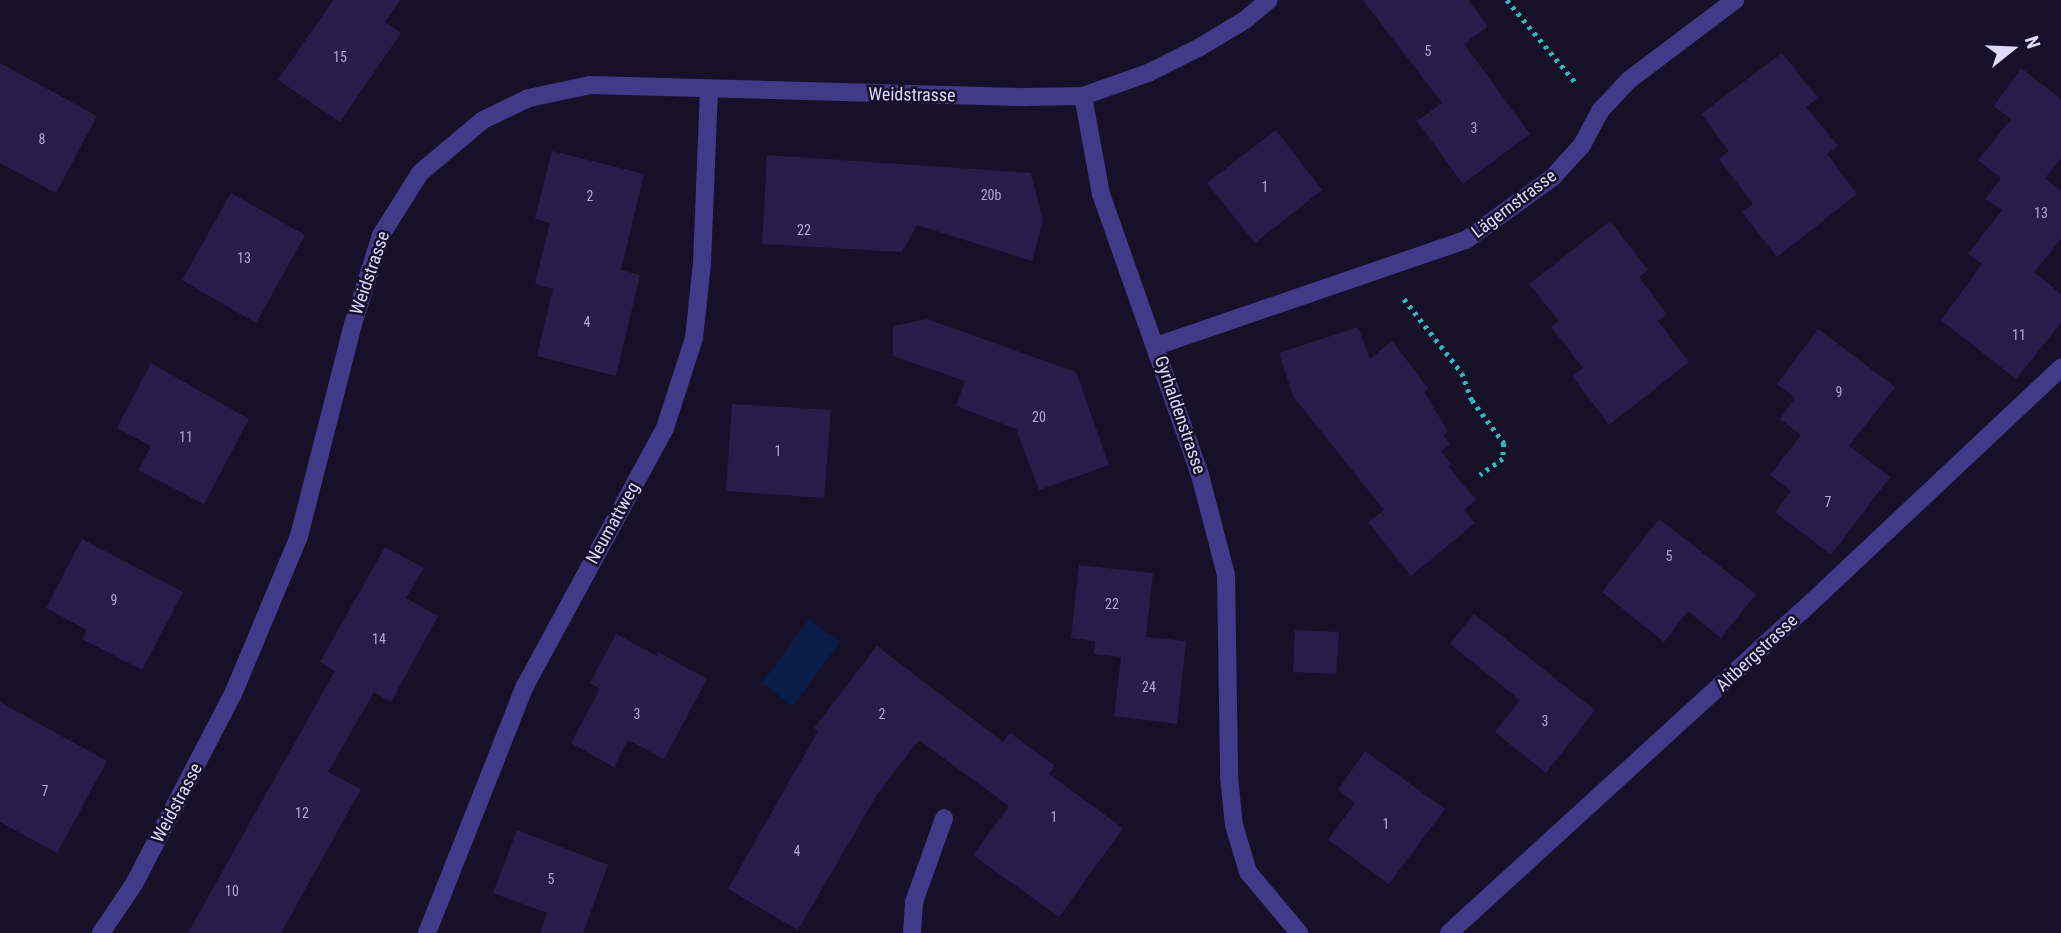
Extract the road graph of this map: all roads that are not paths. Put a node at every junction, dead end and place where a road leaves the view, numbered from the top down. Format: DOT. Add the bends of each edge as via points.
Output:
graph roads {
  1 [pos="1269,0"];
  2 [pos="1735,0"];
  3 [pos="709,90"];
  4 [pos="1083,96"];
  5 [pos="1157,346"];
  6 [pos="2061,368"];
  7 [pos="944,818"];
  8 [pos="101,933"];
  9 [pos="427,933"];
  10 [pos="912,933"];
  11 [pos="1298,933"];
  12 [pos="1449,933"];
  1 -- 4 [label="street" via="1200,47 1148,73"];
  2 -- 5 [label="street, Lägernstrasse" via="1629,80 1600,111 1581,145 1553,177 1466,240"];
  3 -- 4 [label="street, Weidstrasse"];
  3 -- 8 [label="street, Weidstrasse" via="590,85 529,98 483,120 420,173 381,235 353,324 299,536 233,694 134,884"];
  3 -- 9 [label="street, Neumattweg" via="694,338 665,428 524,686"];
  4 -- 5 [label="street, Gyrhaldenstrasse" via="1101,194"];
  5 -- 11 [label="street, Gyrhaldenstrasse" via="1200,475 1226,575 1234,825 1248,872"];
  6 -- 12 [label="street, Altbergstrasse"];
  7 -- 10 [label="street" via="914,902"];
}
